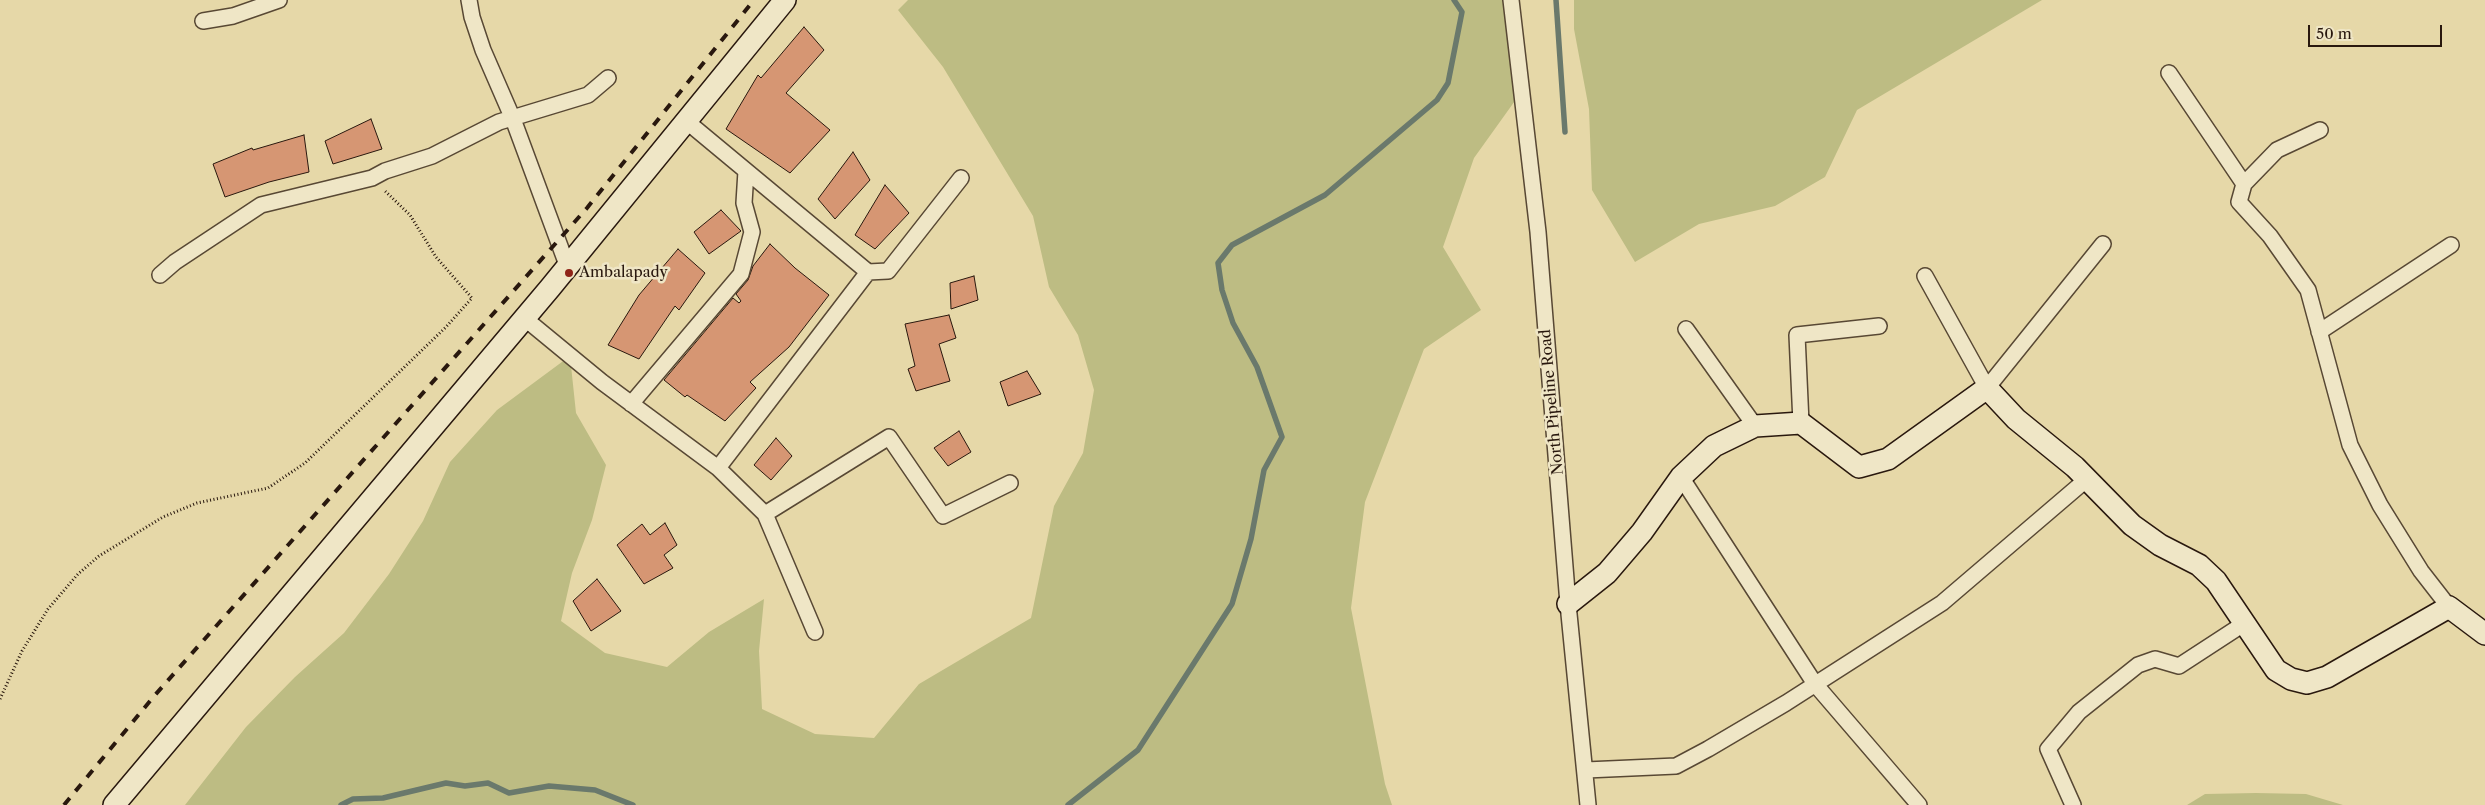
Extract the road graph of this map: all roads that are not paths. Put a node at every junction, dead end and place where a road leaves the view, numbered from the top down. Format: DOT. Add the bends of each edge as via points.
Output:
graph roads {
  1 [pos="279,0"];
  2 [pos="469,0"];
  3 [pos="785,0"];
  4 [pos="1511,0"];
  5 [pos="203,21"];
  6 [pos="2169,73"];
  7 [pos="608,78"];
  8 [pos="513,119"];
  9 [pos="685,120"];
  10 [pos="2320,130"];
  11 [pos="746,171"];
  12 [pos="961,178"];
  13 [pos="2244,184"];
  14 [pos="2104,244"];
  15 [pos="2451,245"];
  16 [pos="567,265"];
  17 [pos="868,272"];
  18 [pos="160,275"];
  19 [pos="1925,276"];
  20 [pos="524,318"];
  21 [pos="1879,326"];
  22 [pos="1686,329"];
  23 [pos="2319,332"];
  24 [pos="1987,388"];
  25 [pos="631,404"];
  26 [pos="1801,423"];
  27 [pos="1755,426"];
  28 [pos="718,468"];
  29 [pos="1681,477"];
  30 [pos="2088,479"];
  31 [pos="1010,483"];
  32 [pos="765,514"];
  33 [pos="1568,604"];
  34 [pos="2449,606"];
  35 [pos="2244,623"];
  36 [pos="814,632"];
  37 [pos="2485,634"];
  38 [pos="1815,684"];
  39 [pos="1586,770"];
  40 [pos="114,805"];
  41 [pos="1588,805"];
  42 [pos="1919,805"];
  43 [pos="2074,805"];
  1 -- 5 [label="street" via="233,16"];
  2 -- 8 [label="street" via="483,50"];
  3 -- 9 [label="street"];
  4 -- 33 [label="street, North Pipeline Road" via="1538,232"];
  6 -- 13 [label="street"];
  7 -- 8 [label="street" via="588,95"];
  8 -- 16 [label="street"];
  8 -- 18 [label="street" via="499,122 432,156 372,178 261,205"];
  9 -- 11 [label="street"];
  9 -- 16 [label="street"];
  10 -- 13 [label="street" via="2276,150"];
  11 -- 17 [label="street"];
  11 -- 25 [label="street" via="744,203 752,232 741,274"];
  12 -- 17 [label="street" via="888,271"];
  13 -- 23 [label="street" via="2239,202 2270,236 2308,290"];
  14 -- 24 [label="street"];
  15 -- 23 [label="street"];
  16 -- 20 [label="street"];
  17 -- 28 [label="street"];
  19 -- 24 [label="street"];
  20 -- 25 [label="street"];
  20 -- 40 [label="street"];
  21 -- 26 [label="street" via="1797,335"];
  22 -- 27 [label="street"];
  23 -- 34 [label="street" via="2350,445 2380,505 2421,571"];
  24 -- 26 [label="street" via="1888,459 1859,467"];
  24 -- 30 [label="street" via="2016,419"];
  25 -- 28 [label="street"];
  26 -- 27 [label="street"];
  27 -- 29 [label="street" via="1714,446"];
  28 -- 32 [label="street"];
  29 -- 33 [label="street" via="1642,532 1607,573"];
  29 -- 38 [label="street"];
  30 -- 35 [label="street" via="2132,525 2160,546 2200,565 2216,581"];
  30 -- 38 [label="street" via="1942,603"];
  31 -- 32 [label="street" via="943,516 888,437"];
  32 -- 36 [label="street"];
  33 -- 39 [label="street, North Pipeline Road"];
  34 -- 35 [label="street" via="2327,677 2307,683 2276,670"];
  34 -- 37 [label="street"];
  35 -- 43 [label="street" via="2180,666 2155,659 2138,664 2079,712 2048,749"];
  38 -- 39 [label="street" via="1676,766"];
  38 -- 42 [label="street"];
  39 -- 41 [label="street, North Pipeline Road"];
}
